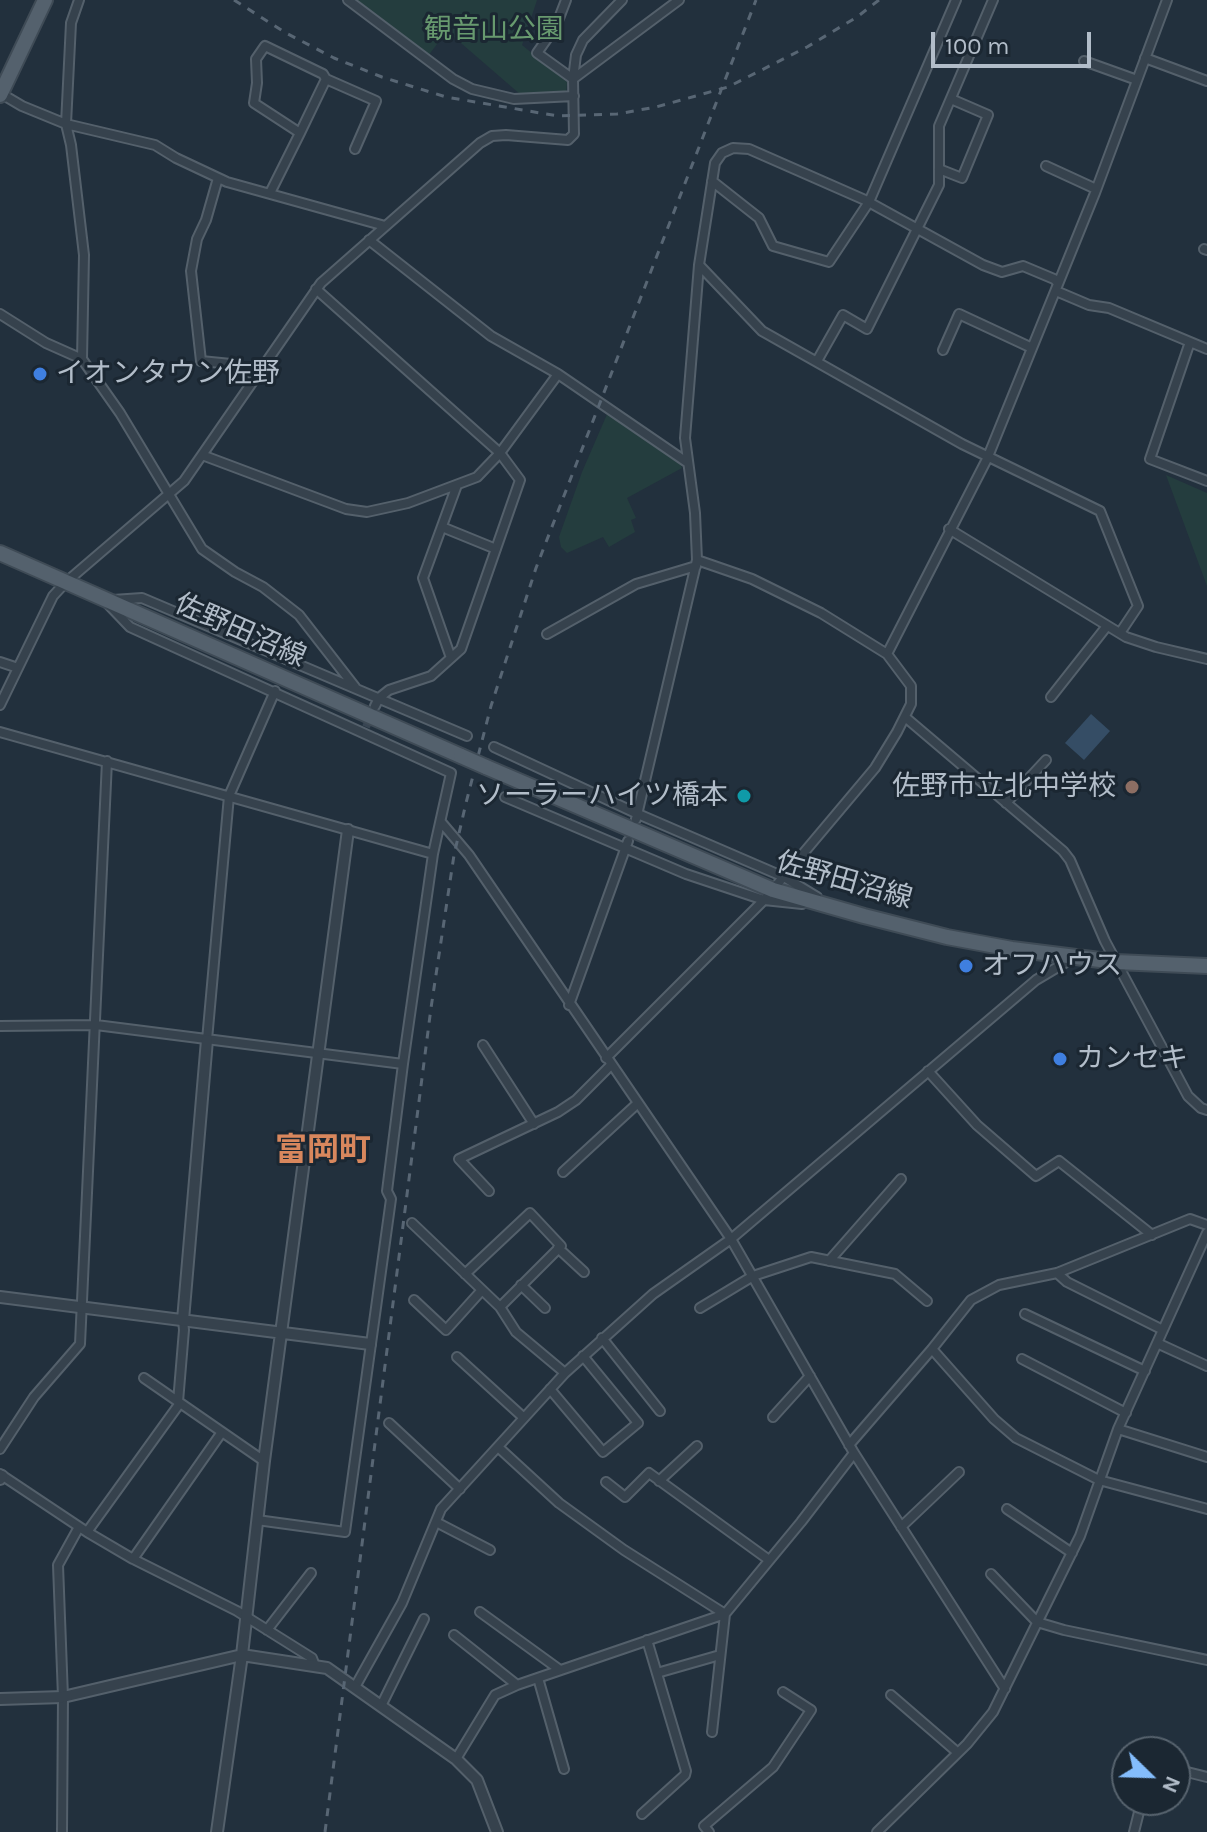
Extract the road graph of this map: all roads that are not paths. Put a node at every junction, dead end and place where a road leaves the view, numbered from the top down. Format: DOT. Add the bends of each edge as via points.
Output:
graph roads {
  1 [pos="45,0"];
  2 [pos="79,0"];
  3 [pos="348,0"];
  4 [pos="566,0"];
  5 [pos="622,0"];
  6 [pos="679,0"];
  7 [pos="956,0"];
  8 [pos="993,0"];
  9 [pos="1167,0"];
  10 [pos="1145,58"];
  11 [pos="1084,61"];
  12 [pos="326,79"];
  13 [pos="573,79"];
  14 [pos="1137,80"];
  15 [pos="1207,81"];
  16 [pos="0,94"];
  17 [pos="574,96"];
  18 [pos="951,99"];
  19 [pos="66,124"];
  20 [pos="300,133"];
  21 [pos="355,149"];
  22 [pos="1046,166"];
  23 [pos="939,169"];
  24 [pos="218,178"];
  25 [pos="712,181"];
  26 [pos="1096,189"];
  27 [pos="270,193"];
  28 [pos="869,202"];
  29 [pos="385,226"];
  30 [pos="915,229"];
  31 [pos="369,240"];
  32 [pos="699,265"];
  33 [pos="1057,287"];
  34 [pos="316,289"];
  35 [pos="0,314"];
  36 [pos="1190,342"];
  37 [pos="1032,348"];
  38 [pos="1207,349"];
  39 [pos="943,350"];
  40 [pos="82,359"];
  41 [pos="817,361"];
  42 [pos="558,374"];
  43 [pos="256,375"];
  44 [pos="500,453"];
  45 [pos="202,455"];
  46 [pos="988,456"];
  47 [pos="688,463"];
  48 [pos="1207,481"];
  49 [pos="457,485"];
  50 [pos="168,496"];
  51 [pos="442,527"];
  52 [pos="949,529"];
  53 [pos="496,549"];
  54 [pos="0,553"];
  55 [pos="697,563"];
  56 [pos="65,583"];
  57 [pos="105,601"];
  58 [pos="1107,626"];
  59 [pos="1120,633"];
  60 [pos="547,634"];
  61 [pos="887,654"];
  62 [pos="451,658"];
  63 [pos="1207,659"];
  64 [pos="0,662"];
  65 [pos="18,668"];
  66 [pos="355,687"];
  67 [pos="275,691"];
  68 [pos="1051,697"];
  69 [pos="377,702"];
  70 [pos="0,705"];
  71 [pos="905,717"];
  72 [pos="0,732"];
  73 [pos="467,736"];
  74 [pos="494,747"];
  75 [pos="1046,760"];
  76 [pos="107,761"];
  77 [pos="229,796"];
  78 [pos="505,797"];
  79 [pos="1006,803"];
  80 [pos="637,816"];
  81 [pos="441,822"];
  82 [pos="348,830"];
  83 [pos="627,845"];
  84 [pos="433,854"];
  85 [pos="784,877"];
  86 [pos="768,895"];
  87 [pos="831,907"];
  88 [pos="1074,957"];
  89 [pos="1116,962"];
  90 [pos="1207,966"];
  91 [pos="569,1005"];
  92 [pos="96,1025"];
  93 [pos="0,1026"];
  94 [pos="207,1040"];
  95 [pos="483,1045"];
  96 [pos="318,1053"];
  97 [pos="609,1061"];
  98 [pos="403,1064"];
  99 [pos="928,1071"];
  100 [pos="638,1103"];
  101 [pos="1207,1110"];
  102 [pos="534,1124"];
  103 [pos="563,1172"];
  104 [pos="901,1179"];
  105 [pos="489,1191"];
  106 [pos="412,1223"];
  107 [pos="1207,1225"];
  108 [pos="1207,1233"];
  109 [pos="1152,1235"];
  110 [pos="731,1239"];
  111 [pos="558,1248"];
  112 [pos="829,1261"];
  113 [pos="584,1272"];
  114 [pos="1057,1273"];
  115 [pos="465,1274"];
  116 [pos="753,1276"];
  117 [pos="521,1285"];
  118 [pos="482,1290"];
  119 [pos="0,1297"];
  120 [pos="414,1300"];
  121 [pos="927,1301"];
  122 [pos="83,1306"];
  123 [pos="500,1307"];
  124 [pos="545,1308"];
  125 [pos="700,1308"];
  126 [pos="1025,1314"];
  127 [pos="183,1320"];
  128 [pos="1163,1330"];
  129 [pos="281,1333"];
  130 [pos="602,1338"];
  131 [pos="1157,1343"];
  132 [pos="370,1344"];
  133 [pos="932,1349"];
  134 [pos="583,1356"];
  135 [pos="457,1357"];
  136 [pos="1022,1359"];
  137 [pos="1207,1366"];
  138 [pos="1145,1371"];
  139 [pos="565,1373"];
  140 [pos="810,1376"];
  141 [pos="144,1378"];
  142 [pos="550,1389"];
  143 [pos="179,1402"];
  144 [pos="660,1411"];
  145 [pos="1126,1413"];
  146 [pos="773,1417"];
  147 [pos="524,1418"];
  148 [pos="389,1423"];
  149 [pos="1118,1429"];
  150 [pos="222,1432"];
  151 [pos="697,1446"];
  152 [pos="498,1447"];
  153 [pos="0,1449"];
  154 [pos="852,1449"];
  155 [pos="1207,1457"];
  156 [pos="264,1461"];
  157 [pos="959,1472"];
  158 [pos="1,1476"];
  159 [pos="1099,1480"];
  160 [pos="659,1481"];
  161 [pos="606,1482"];
  162 [pos="460,1489"];
  163 [pos="1007,1509"];
  164 [pos="1207,1509"];
  165 [pos="257,1520"];
  166 [pos="436,1522"];
  167 [pos="901,1527"];
  168 [pos="83,1530"];
  169 [pos="490,1550"];
  170 [pos="1072,1553"];
  171 [pos="133,1559"];
  172 [pos="769,1560"];
  173 [pos="311,1573"];
  174 [pos="991,1574"];
  175 [pos="480,1612"];
  176 [pos="725,1614"];
  177 [pos="247,1617"];
  178 [pos="424,1619"];
  179 [pos="1037,1622"];
  180 [pos="267,1630"];
  181 [pos="454,1635"];
  182 [pos="647,1640"];
  183 [pos="242,1655"];
  184 [pos="720,1655"];
  185 [pos="1207,1660"];
  186 [pos="315,1666"];
  187 [pos="560,1670"];
  188 [pos="657,1673"];
  189 [pos="538,1678"];
  190 [pos="517,1685"];
  191 [pos="355,1687"];
  192 [pos="1005,1689"];
  193 [pos="783,1692"];
  194 [pos="891,1695"];
  195 [pos="63,1697"];
  196 [pos="0,1699"];
  197 [pos="381,1706"];
  198 [pos="712,1732"];
  199 [pos="957,1752"];
  200 [pos="456,1759"];
  201 [pos="564,1769"];
  202 [pos="642,1814"];
  203 [pos="881,1831"];
  204 [pos="62,1832"];
  205 [pos="217,1832"];
  206 [pos="497,1832"];
  207 [pos="709,1832"];
  1 -- 16 [label="main road"];
  2 -- 19 [label="street" via="71,23"];
  3 -- 17 [label="street" via="472,89 514,99"];
  4 -- 13 [label="street" via="537,53"];
  5 -- 13 [label="street" via="583,40"];
  6 -- 13 [label="street"];
  7 -- 28 [label="street"];
  8 -- 18 [label="street"];
  9 -- 10 [label="street"];
  10 -- 14 [label="street"];
  10 -- 15 [label="street"];
  11 -- 14 [label="street"];
  12 -- 20 [label="street"];
  12 -- 20 [label="street" via="265,46 256,59 254,103"];
  12 -- 21 [label="street" via="376,101"];
  13 -- 17 [label="street"];
  14 -- 26 [label="street"];
  16 -- 19 [label="street"];
  17 -- 29 [label="street" via="574,134 568,140 492,136"];
  18 -- 23 [label="street" via="939,126"];
  18 -- 23 [label="street" via="988,115 962,178"];
  19 -- 24 [label="street" via="155,145"];
  19 -- 40 [label="street" via="84,255"];
  20 -- 27 [label="street"];
  22 -- 26 [label="street"];
  23 -- 30 [label="street" via="939,185"];
  24 -- 27 [label="street"];
  24 -- 43 [label="street" via="191,271 201,361 231,364"];
  25 -- 28 [label="street" via="722,153 749,149"];
  25 -- 28 [label="street" via="759,218 773,246 829,262"];
  25 -- 32 [label="street"];
  26 -- 33 [label="street"];
  27 -- 29 [label="street"];
  28 -- 30 [label="street"];
  29 -- 31 [label="street"];
  30 -- 33 [label="street" via="983,265 1002,272 1023,266 1054,279"];
  30 -- 41 [label="street" via="867,329 843,315"];
  31 -- 34 [label="street"];
  31 -- 42 [label="street" via="491,336"];
  32 -- 41 [label="street" via="762,331"];
  32 -- 47 [label="street" via="685,438"];
  33 -- 36 [label="street" via="1089,305 1109,308"];
  33 -- 37 [label="street"];
  34 -- 43 [label="street"];
  34 -- 44 [label="street"];
  35 -- 40 [label="street"];
  36 -- 38 [label="street"];
  36 -- 48 [label="street" via="1150,459"];
  37 -- 39 [label="street" via="959,314"];
  37 -- 46 [label="street"];
  40 -- 50 [label="street"];
  41 -- 46 [label="street"];
  42 -- 44 [label="street"];
  42 -- 47 [label="street"];
  43 -- 45 [label="street"];
  44 -- 49 [label="street" via="477,477"];
  44 -- 53 [label="street" via="520,480"];
  45 -- 49 [label="street" via="346,509 367,512"];
  45 -- 50 [label="street"];
  46 -- 52 [label="street"];
  46 -- 59 [label="street" via="1100,511 1138,606"];
  47 -- 55 [label="street"];
  49 -- 51 [label="street"];
  50 -- 56 [label="street"];
  50 -- 66 [label="street" via="202,549 299,615"];
  51 -- 53 [label="street"];
  51 -- 62 [label="street" via="423,578"];
  52 -- 58 [label="street"];
  52 -- 61 [label="street"];
  53 -- 62 [label="street" via="461,649"];
  54 -- 56 [label="main road, 佐野田沼線"];
  55 -- 60 [label="street" via="636,584"];
  55 -- 61 [label="street" via="752,579"];
  55 -- 80 [label="street"];
  56 -- 57 [label="main road, 佐野田沼線"];
  56 -- 65 [label="street" via="53,596"];
  57 -- 66 [label="street" via="142,598"];
  57 -- 67 [label="street" via="130,627"];
  57 -- 86 [label="main road, 佐野田沼線, bridge"];
  58 -- 59 [label="street"];
  58 -- 68 [label="street"];
  59 -- 63 [label="street"];
  61 -- 71 [label="street" via="911,686"];
  62 -- 69 [label="street" via="431,676 389,690"];
  64 -- 65 [label="street"];
  65 -- 70 [label="street"];
  66 -- 69 [label="street"];
  67 -- 77 [label="street"];
  67 -- 81 [label="street" via="451,773"];
  69 -- 73 [label="street"];
  71 -- 79 [label="street"];
  71 -- 85 [label="street" via="875,768"];
  72 -- 76 [label="street"];
  74 -- 80 [label="street"];
  75 -- 79 [label="street"];
  76 -- 77 [label="street"];
  76 -- 92 [label="street"];
  77 -- 82 [label="street"];
  77 -- 94 [label="street"];
  78 -- 83 [label="street"];
  79 -- 89 [label="street" via="1070,860"];
  80 -- 85 [label="street"];
  81 -- 84 [label="street"];
  81 -- 91 [label="street" via="469,855"];
  82 -- 84 [label="street"];
  82 -- 96 [label="street"];
  83 -- 86 [label="street" via="686,874"];
  83 -- 91 [label="street"];
  84 -- 98 [label="street"];
  85 -- 86 [label="street"];
  85 -- 87 [label="street"];
  86 -- 87 [label="main road, 佐野田沼線"];
  86 -- 97 [label="street"];
  87 -- 88 [label="main road, 佐野田沼線" via="947,937"];
  88 -- 89 [label="main road, 佐野田沼線"];
  88 -- 99 [label="street" via="1036,980"];
  89 -- 90 [label="main road, 佐野田沼線"];
  89 -- 101 [label="street" via="1188,1096"];
  91 -- 97 [label="street"];
  92 -- 93 [label="street"];
  92 -- 94 [label="street"];
  92 -- 122 [label="street"];
  94 -- 96 [label="street"];
  94 -- 127 [label="street"];
  95 -- 102 [label="street"];
  96 -- 98 [label="street"];
  96 -- 129 [label="street"];
  97 -- 100 [label="street"];
  97 -- 102 [label="street" via="576,1100"];
  98 -- 132 [label="street"];
  99 -- 109 [label="street" via="977,1125 1036,1176 1059,1161"];
  99 -- 110 [label="street"];
  100 -- 103 [label="street"];
  100 -- 110 [label="street"];
  102 -- 105 [label="street" via="459,1159"];
  104 -- 112 [label="street"];
  106 -- 115 [label="street"];
  107 -- 109 [label="street" via="1190,1219"];
  108 -- 128 [label="street"];
  109 -- 114 [label="street"];
  110 -- 116 [label="street"];
  110 -- 130 [label="street"];
  111 -- 113 [label="street"];
  111 -- 115 [label="street" via="530,1213"];
  111 -- 117 [label="street"];
  112 -- 116 [label="street" via="811,1257"];
  112 -- 121 [label="street" via="895,1274"];
  114 -- 128 [label="street"];
  114 -- 133 [label="street" via="999,1285 971,1300"];
  115 -- 118 [label="street"];
  116 -- 125 [label="street"];
  116 -- 140 [label="street"];
  117 -- 123 [label="street"];
  117 -- 124 [label="street"];
  118 -- 120 [label="street" via="446,1330"];
  118 -- 123 [label="street"];
  119 -- 122 [label="street"];
  122 -- 127 [label="street"];
  122 -- 153 [label="street" via="80,1344 34,1397"];
  123 -- 139 [label="street" via="516,1332"];
  126 -- 138 [label="street"];
  127 -- 129 [label="street"];
  127 -- 143 [label="street"];
  128 -- 131 [label="street"];
  129 -- 132 [label="street"];
  129 -- 156 [label="street"];
  130 -- 134 [label="street"];
  130 -- 144 [label="street"];
  131 -- 137 [label="street"];
  131 -- 138 [label="street"];
  132 -- 165 [label="street" via="345,1532"];
  133 -- 154 [label="street"];
  133 -- 159 [label="street" via="1016,1438"];
  134 -- 139 [label="street"];
  134 -- 142 [label="street" via="638,1423 603,1452"];
  135 -- 147 [label="street"];
  136 -- 145 [label="street"];
  138 -- 145 [label="street"];
  139 -- 142 [label="street"];
  140 -- 146 [label="street"];
  140 -- 154 [label="street"];
  141 -- 143 [label="street"];
  142 -- 147 [label="street"];
  143 -- 150 [label="street"];
  143 -- 168 [label="street"];
  145 -- 149 [label="street"];
  147 -- 152 [label="street"];
  148 -- 162 [label="street"];
  149 -- 155 [label="street"];
  149 -- 159 [label="street"];
  150 -- 156 [label="street"];
  150 -- 171 [label="street"];
  151 -- 160 [label="street"];
  152 -- 162 [label="street"];
  152 -- 176 [label="street" via="559,1503"];
  154 -- 167 [label="street"];
  154 -- 172 [label="street"];
  156 -- 165 [label="street"];
  157 -- 167 [label="street"];
  158 -- 168 [label="street"];
  159 -- 164 [label="street"];
  159 -- 170 [label="street"];
  160 -- 161 [label="street" via="649,1473 625,1497"];
  160 -- 172 [label="street"];
  162 -- 166 [label="street"];
  163 -- 170 [label="street"];
  165 -- 177 [label="street"];
  166 -- 169 [label="street"];
  166 -- 191 [label="street" via="402,1603"];
  167 -- 192 [label="street"];
  168 -- 171 [label="street"];
  168 -- 195 [label="street" via="58,1565"];
  170 -- 179 [label="street"];
  171 -- 177 [label="street"];
  172 -- 176 [label="street"];
  173 -- 180 [label="street"];
  174 -- 179 [label="street"];
  175 -- 187 [label="street"];
  176 -- 182 [label="street"];
  176 -- 184 [label="street"];
  177 -- 180 [label="street"];
  177 -- 183 [label="street"];
  178 -- 197 [label="street"];
  179 -- 185 [label="street"];
  179 -- 192 [label="street"];
  180 -- 186 [label="street" via="312,1658"];
  181 -- 190 [label="street"];
  182 -- 187 [label="street"];
  182 -- 188 [label="street"];
  183 -- 186 [label="street"];
  183 -- 195 [label="street"];
  183 -- 205 [label="street"];
  184 -- 188 [label="street"];
  184 -- 198 [label="street"];
  186 -- 191 [label="street"];
  187 -- 189 [label="street"];
  188 -- 202 [label="street" via="686,1771"];
  189 -- 190 [label="street"];
  189 -- 201 [label="street"];
  190 -- 200 [label="street" via="495,1695"];
  191 -- 197 [label="street"];
  192 -- 199 [label="street" via="993,1712"];
  193 -- 207 [label="street" via="811,1710 773,1767 704,1826"];
  194 -- 199 [label="street"];
  195 -- 196 [label="street"];
  195 -- 204 [label="street"];
  197 -- 200 [label="street"];
  199 -- 203 [label="street"];
  200 -- 206 [label="street" via="477,1780"];
}
